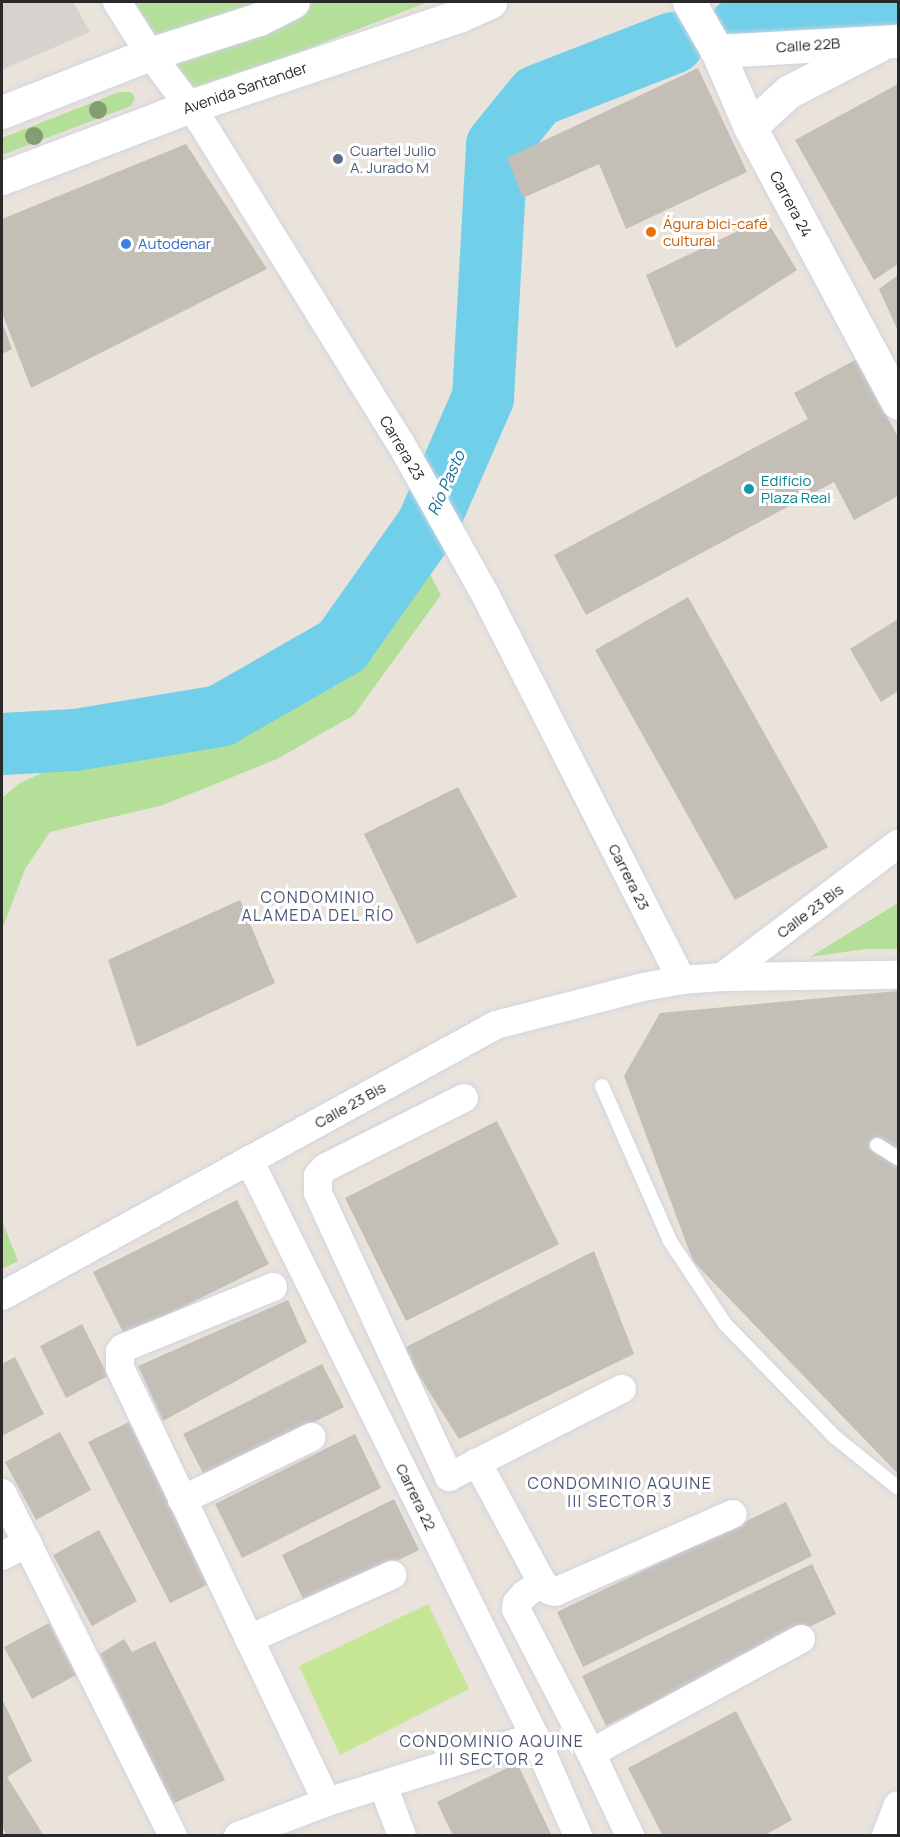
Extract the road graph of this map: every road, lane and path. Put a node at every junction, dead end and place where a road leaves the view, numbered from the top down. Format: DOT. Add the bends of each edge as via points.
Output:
graph roads {
  1 [pos="117,2"];
  2 [pos="293,2"];
  3 [pos="490,2"];
  4 [pos="689,2"];
  5 [pos="894,40"];
  6 [pos="714,46"];
  7 [pos="150,54"];
  8 [pos="191,106"];
  9 [pos="2,112"];
  10 [pos="750,127"];
  11 [pos="2,178"];
  12 [pos="898,403"];
  13 [pos="898,844"];
  14 [pos="898,975"];
  15 [pos="722,977"];
  16 [pos="682,980"];
  17 [pos="602,1086"];
  18 [pos="464,1098"];
  19 [pos="877,1145"];
  20 [pos="898,1158"];
  21 [pos="249,1160"];
  22 [pos="273,1287"];
  23 [pos="2,1296"];
  24 [pos="622,1389"];
  25 [pos="312,1437"];
  26 [pos="477,1462"];
  27 [pos="449,1477"];
  28 [pos="898,1488"];
  29 [pos="2,1493"];
  30 [pos="415,1494"];
  31 [pos="182,1500"];
  32 [pos="733,1514"];
  33 [pos="28,1543"];
  34 [pos="2,1556"];
  35 [pos="392,1575"];
  36 [pos="542,1582"];
  37 [pos="249,1638"];
  38 [pos="801,1639"];
  39 [pos="535,1737"];
  40 [pos="591,1753"];
  41 [pos="383,1785"];
  42 [pos="327,1802"];
  43 [pos="898,1805"];
  44 [pos="173,1836"];
  45 [pos="238,1836"];
  46 [pos="402,1836"];
  47 [pos="578,1836"];
  48 [pos="630,1836"];
  49 [pos="886,1836"];
  1 -- 7 [label="street, Carrera 23"];
  2 -- 7 [label="main road" via="259,19"];
  3 -- 8 [label="main road, Avenida Santander"];
  4 -- 6 [label="main road, Carrera 24"];
  5 -- 6 [label="main road, Calle 22B"];
  5 -- 10 [label="main road" via="788,92"];
  6 -- 10 [label="main road, Carrera 24"];
  7 -- 8 [label="street, Carrera 23"];
  7 -- 9 [label="main road"];
  8 -- 11 [label="main road, Avenida Santander"];
  8 -- 16 [label="street, Carrera 23" via="400,442 486,596"];
  10 -- 12 [label="main road, Carrera 24"];
  13 -- 15 [label="street, Calle 23 Bis"];
  14 -- 15 [label="street, Calle 23 Bis"];
  15 -- 16 [label="street, Calle 23 Bis"];
  16 -- 21 [label="street, Calle 23 Bis" via="496,1025"];
  17 -- 28 [label="lane" via="670,1240 725,1324 835,1437"];
  18 -- 27 [label="street" via="325,1168 318,1176 318,1193"];
  19 -- 20 [label="lane"];
  21 -- 23 [label="street, Calle 23 Bis"];
  21 -- 30 [label="street, Carrera 22"];
  22 -- 31 [label="street" via="120,1352 120,1368"];
  24 -- 26 [label="street"];
  25 -- 31 [label="street"];
  26 -- 27 [label="street"];
  26 -- 36 [label="street"];
  27 -- 30 [label="street"];
  29 -- 33 [label="street"];
  30 -- 39 [label="street, Carrera 22"];
  31 -- 37 [label="street"];
  32 -- 36 [label="street" via="555,1592"];
  33 -- 34 [label="street"];
  33 -- 44 [label="street"];
  35 -- 37 [label="street"];
  36 -- 40 [label="street" via="524,1595 516,1609"];
  37 -- 42 [label="street"];
  38 -- 40 [label="street"];
  39 -- 41 [label="street"];
  39 -- 47 [label="street, Carrera 22"];
  40 -- 48 [label="street"];
  41 -- 42 [label="street"];
  41 -- 46 [label="street"];
  42 -- 45 [label="street"];
  43 -- 49 [label="street"];
}
